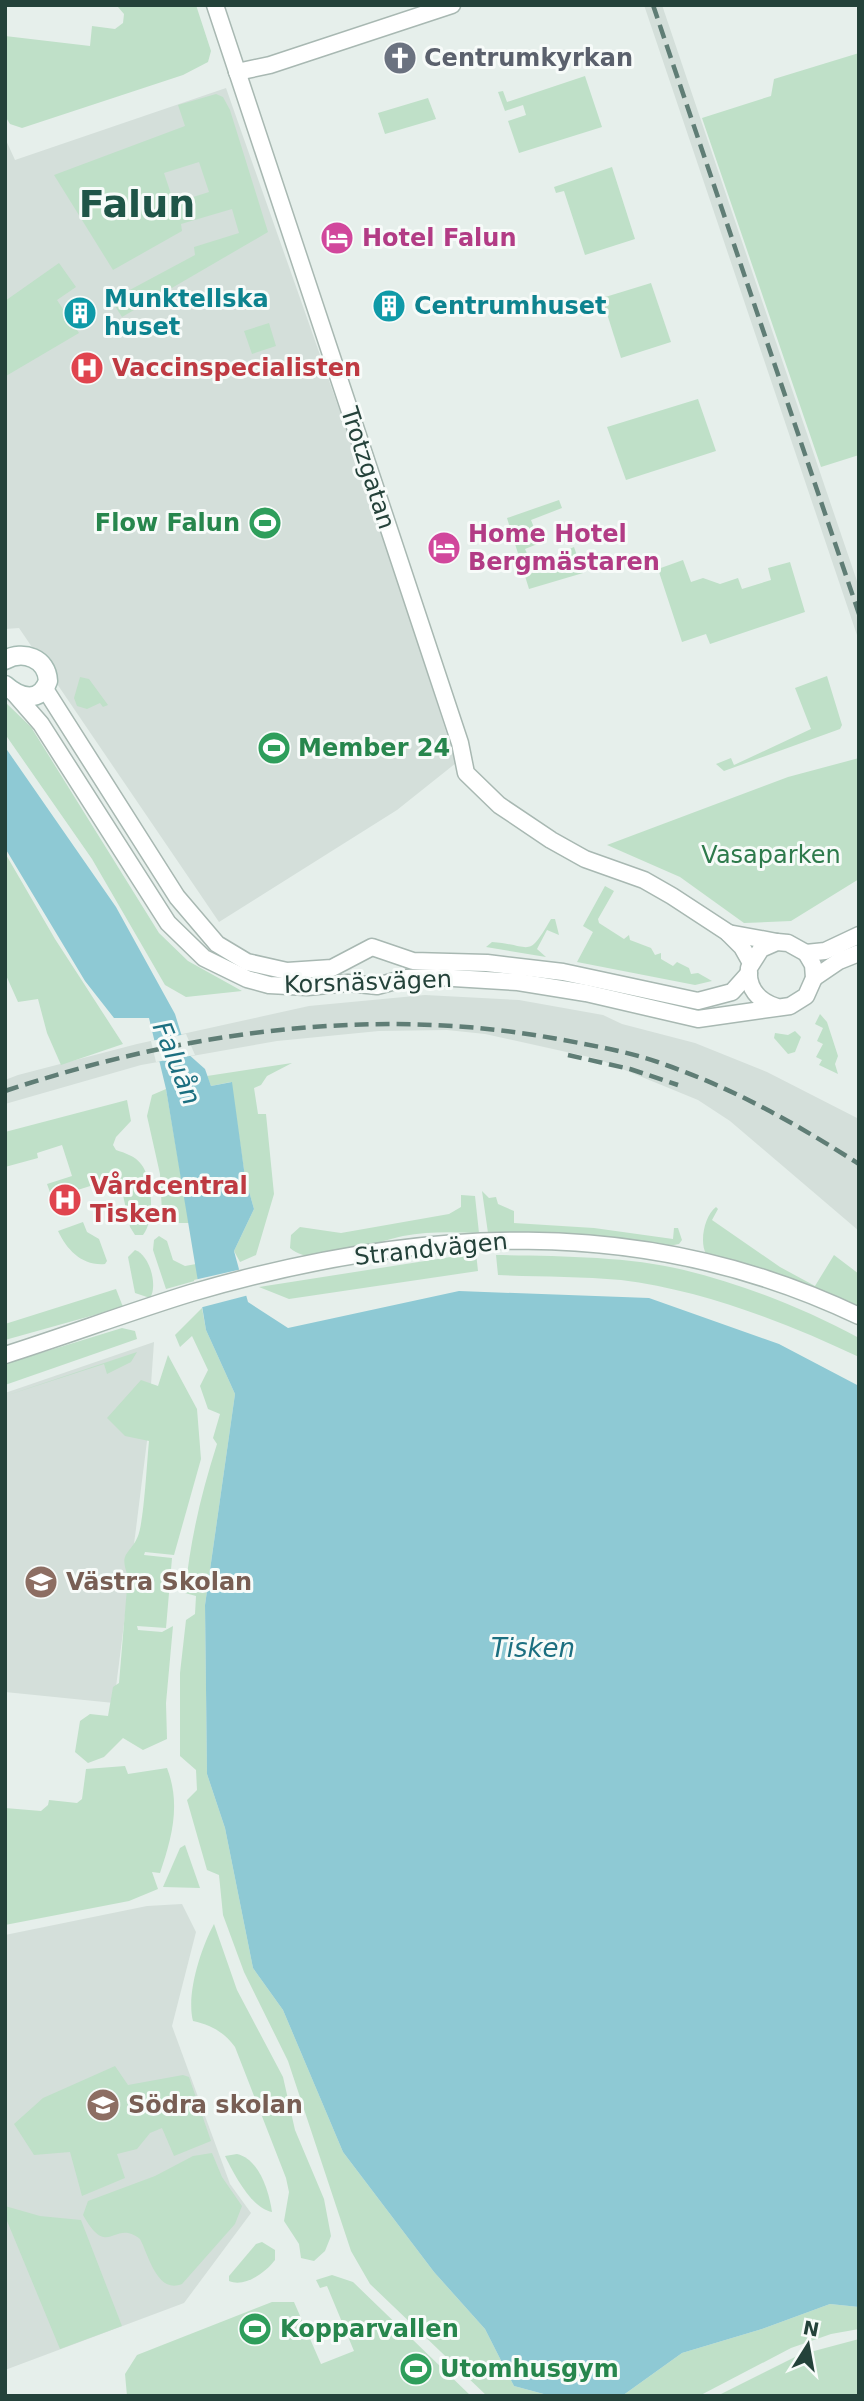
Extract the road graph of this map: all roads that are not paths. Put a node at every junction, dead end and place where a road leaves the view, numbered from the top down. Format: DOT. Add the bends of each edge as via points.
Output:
graph roads {
  1 [pos="215,5"];
  2 [pos="452,5"];
  3 [pos="237,72"];
  4 [pos="5,660"];
  5 [pos="45,689"];
  6 [pos="9,690"];
  7 [pos="206,932"];
  8 [pos="727,932"];
  9 [pos="859,935"];
  10 [pos="777,942"];
  11 [pos="188,944"];
  12 [pos="359,953"];
  13 [pos="806,953"];
  14 [pos="859,953"];
  15 [pos="750,967"];
  16 [pos="814,978"];
  17 [pos="367,985"];
  18 [pos="777,1007"];
  19 [pos="859,1316"];
  20 [pos="5,1355"];
  1 -- 3 [label="street, Trotzgatan"];
  2 -- 3 [label="street"];
  3 -- 8 [label="street, Trotzgatan" via="460,743 466,773 499,806 594,862 644,880"];
  4 -- 5 [label="main road" via="21,655 38,661 48,674"];
  5 -- 6 [label="main road" via="33,697"];
  5 -- 7 [label="street, Korsnäsvägen" via="177,897"];
  6 -- 11 [label="street, Korsnäsvägen" via="41,724 168,923"];
  7 -- 11 [label="street"];
  7 -- 12 [label="street, Korsnäsvägen" via="247,961 287,971 332,968"];
  8 -- 10 [label="street"];
  8 -- 15 [label="street" via="742,947"];
  9 -- 13 [label="street"];
  10 -- 13 [label="street"];
  10 -- 15 [label="street" via="761,949"];
  11 -- 17 [label="street, Korsnäsvägen" via="229,972 269,985"];
  12 -- 15 [label="street, Korsnäsvägen" via="372,947 413,961 563,972 698,1001 732,992"];
  12 -- 17 [label="street" via="354,972"];
  13 -- 16 [label="street"];
  14 -- 16 [label="street"];
  15 -- 18 [label="street" via="750,982 760,999"];
  16 -- 18 [label="street" via="802,1001"];
  17 -- 18 [label="street, Korsnäsvägen" via="437,977 518,982 698,1019"];
  19 -- 20 [label="street, Strandvägen" via="705,1262 623,1245 546,1239 438,1244 279,1270 194,1292"];
}
